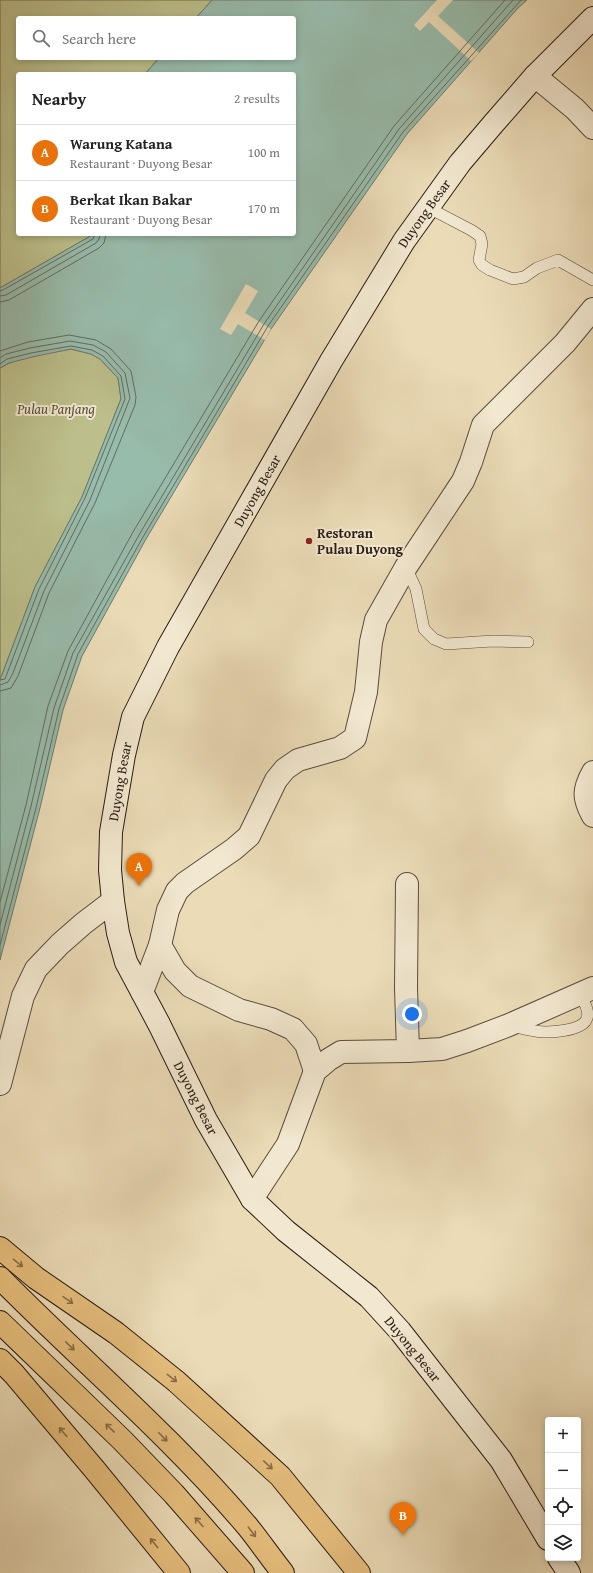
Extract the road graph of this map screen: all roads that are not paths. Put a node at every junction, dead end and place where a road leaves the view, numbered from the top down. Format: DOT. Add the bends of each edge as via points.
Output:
graph roads {
  1 [pos="593,18"];
  2 [pos="535,76"];
  3 [pos="593,128"];
  4 [pos="427,208"];
  5 [pos="593,280"];
  6 [pos="593,309"];
  7 [pos="406,567"];
  8 [pos="528,642"];
  9 [pos="593,772"];
  10 [pos="593,816"];
  11 [pos="407,884"];
  12 [pos="113,902"];
  13 [pos="160,945"];
  14 [pos="587,991"];
  15 [pos="142,992"];
  16 [pos="408,1051"];
  17 [pos="315,1071"];
  18 [pos="0,1084"];
  19 [pos="252,1199"];
  20 [pos="0,1248"];
  21 [pos="0,1278"];
  22 [pos="1,1323"];
  23 [pos="0,1360"];
  24 [pos="545,1534"];
  25 [pos="562,1561"];
  26 [pos="179,1573"];
  27 [pos="243,1573"];
  28 [pos="282,1573"];
  29 [pos="359,1573"];
  30 [pos="569,1573"];
  1 -- 2 [label="street, Duyong Besar"];
  2 -- 3 [label="street" via="575,109"];
  2 -- 4 [label="street, Duyong Besar" via="460,163"];
  4 -- 5 [label="lane" via="480,236 482,244 479,260 490,270 519,279 537,268 558,260"];
  4 -- 12 [label="street, Duyong Besar" via="380,279 331,361 168,647 133,718 111,832 110,870"];
  6 -- 7 [label="street" via="565,343 483,425 462,481"];
  7 -- 8 [label="lane" via="416,589 424,629 434,639 446,644"];
  7 -- 13 [label="street" via="376,620 366,692 355,738 340,748 298,760 285,768 276,780 249,836 177,891 168,910"];
  9 -- 10 [label="street" via="586,785 585,796"];
  11 -- 16 [label="street"];
  12 -- 15 [label="street, Duyong Besar" via="126,962"];
  12 -- 18 [label="street" via="84,923 36,969 23,996"];
  13 -- 15 [label="street"];
  13 -- 17 [label="street" via="175,971 190,986 239,1010 271,1019 293,1029 306,1044"];
  14 -- 16 [label="street" via="466,1042 442,1048"];
  15 -- 19 [label="street, Duyong Besar" via="206,1120"];
  16 -- 17 [label="street" via="341,1052"];
  17 -- 19 [label="street" via="288,1144"];
  19 -- 24 [label="street, Duyong Besar" via="286,1231 369,1297 400,1331 500,1460"];
  20 -- 29 [label="highway, one-way" via="36,1278 116,1333 189,1392 280,1476"];
  21 -- 28 [label="highway, one-way" via="198,1473 248,1527"];
  27 -- 22 [label="highway, one-way" via="128,1446"];
  26 -- 23 [label="highway, one-way" via="85,1458"];
  25 -- 30 [label="street"];
}
